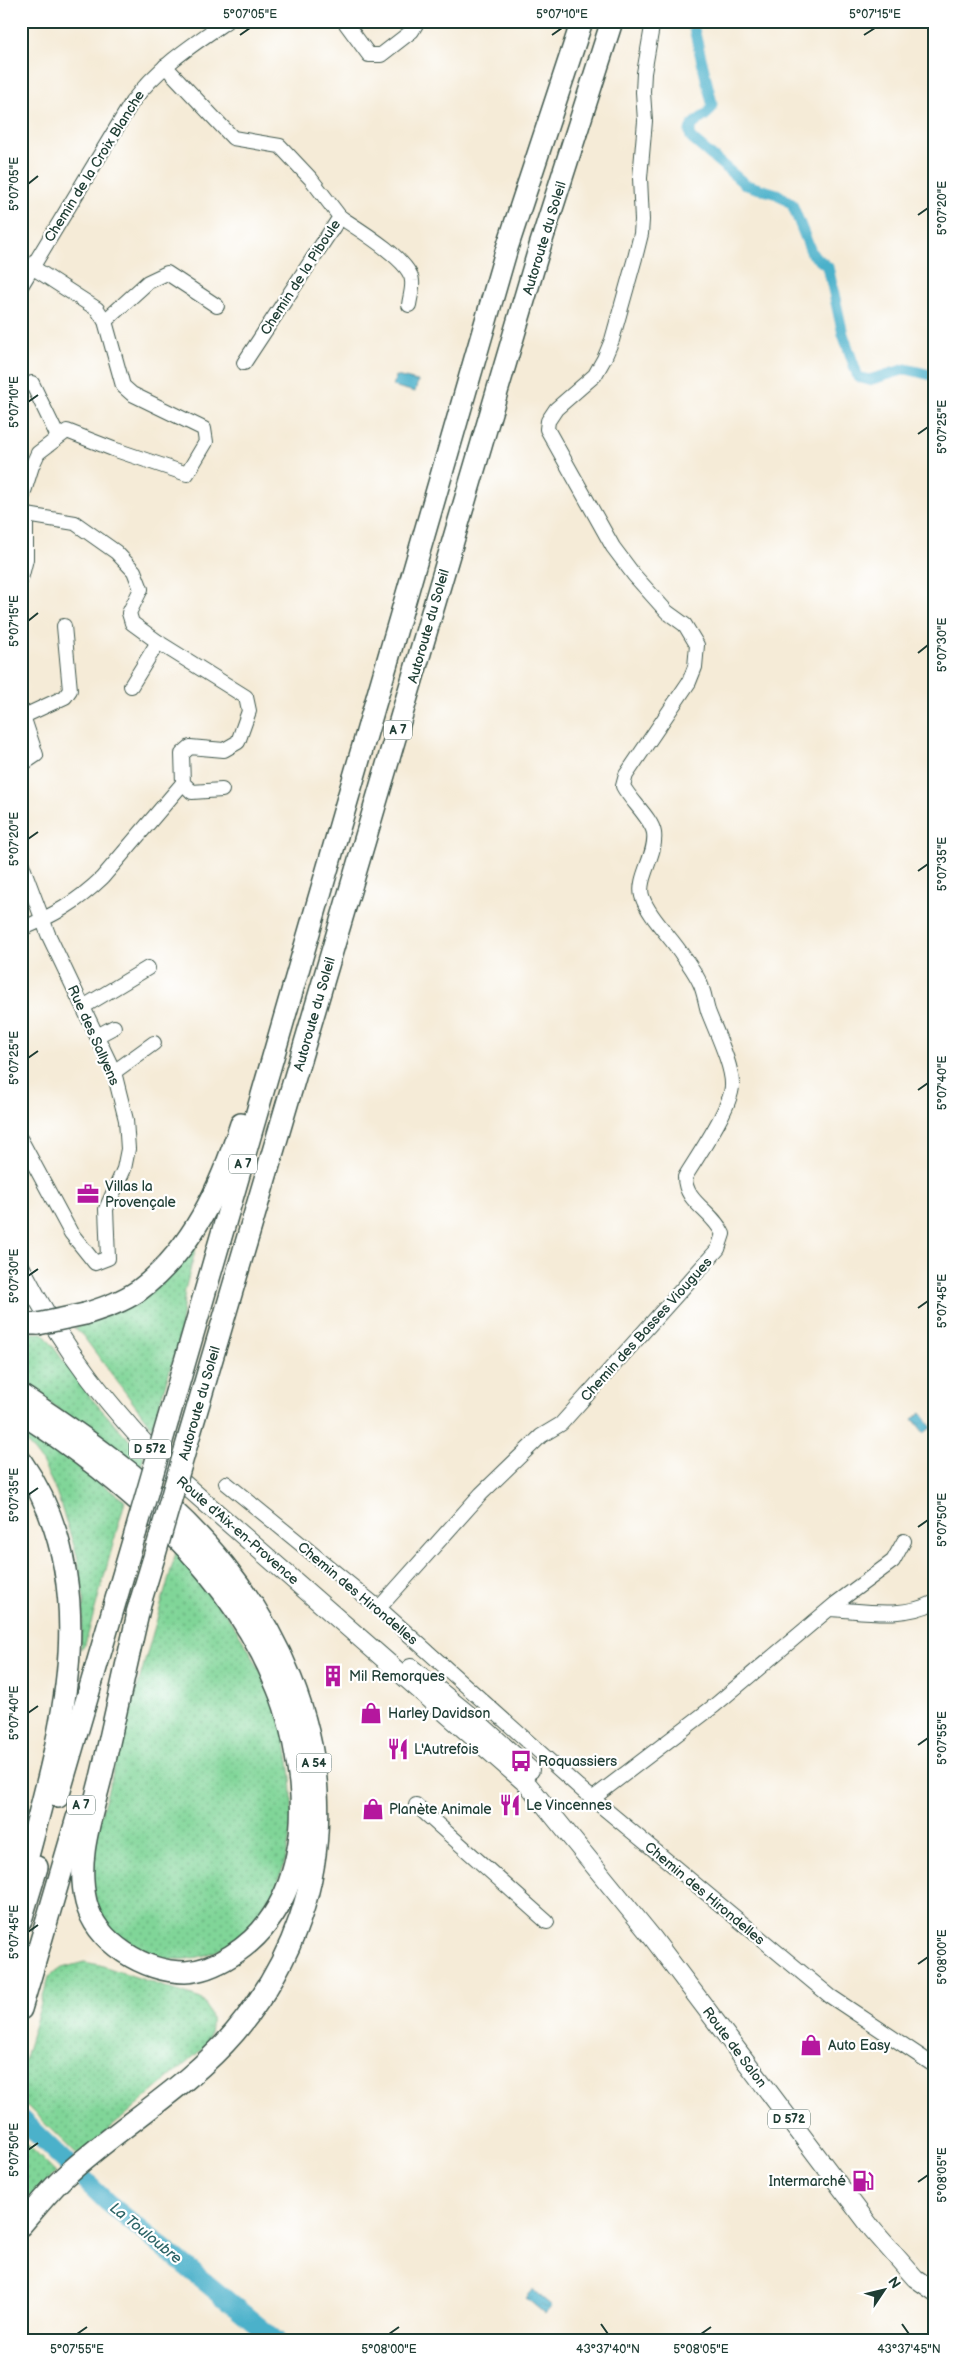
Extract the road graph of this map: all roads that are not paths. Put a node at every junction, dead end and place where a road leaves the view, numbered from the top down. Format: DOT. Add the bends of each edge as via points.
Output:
graph roads {
  1 [pos="227,21"];
  2 [pos="344,21"];
  3 [pos="418,21"];
  4 [pos="582,21"];
  5 [pos="612,21"];
  6 [pos="653,21"];
  7 [pos="165,66"];
  8 [pos="340,216"];
  9 [pos="32,267"];
  10 [pos="21,286"];
  11 [pos="409,305"];
  12 [pos="217,306"];
  13 [pos="105,321"];
  14 [pos="244,363"];
  15 [pos="32,383"];
  16 [pos="58,437"];
  17 [pos="26,463"];
  18 [pos="21,501"];
  19 [pos="24,515"];
  20 [pos="21,578"];
  21 [pos="64,626"];
  22 [pos="158,642"];
  23 [pos="130,686"];
  24 [pos="23,713"];
  25 [pos="21,765"];
  26 [pos="183,783"];
  27 [pos="222,790"];
  28 [pos="21,862"];
  29 [pos="316,907"];
  30 [pos="44,919"];
  31 [pos="21,929"];
  32 [pos="148,968"];
  33 [pos="83,1008"];
  34 [pos="114,1027"];
  35 [pos="97,1036"];
  36 [pos="154,1043"];
  37 [pos="114,1072"];
  38 [pos="21,1140"];
  39 [pos="21,1268"];
  40 [pos="30,1324"];
  41 [pos="21,1395"];
  42 [pos="21,1414"];
  43 [pos="21,1461"];
  44 [pos="226,1484"];
  45 [pos="904,1541"];
  46 [pos="316,1598"];
  47 [pos="141,1600"];
  48 [pos="935,1602"];
  49 [pos="379,1608"];
  50 [pos="830,1609"];
  51 [pos="487,1705"];
  52 [pos="475,1720"];
  53 [pos="592,1799"];
  54 [pos="416,1805"];
  55 [pos="21,1882"];
  56 [pos="611,1885"];
  57 [pos="21,1920"];
  58 [pos="547,1922"];
  59 [pos="652,1937"];
  60 [pos="21,2009"];
  61 [pos="935,2066"];
  62 [pos="21,2225"];
  63 [pos="935,2292"];
  1 -- 7 [label="street, Chemin de la Croix Blanche"];
  2 -- 3 [label="street" via="369,55 381,55 412,31"];
  4 -- 29 [label="highway, Autoroute du Soleil / A 7" via="507,248"];
  5 -- 47 [label="highway, Autoroute du Soleil / A 7, bridge" via="540,246"];
  6 -- 49 [label="street, Chemin des Basses Viougues" via="644,73 646,121 640,178 642,220 635,258 604,359 595,375 556,409 547,429 613,547 667,612 685,625 697,645 696,667 689,682 626,774 623,786 654,834 654,848 642,884 642,895 700,983 723,1046 732,1086 728,1102 684,1177 688,1195 717,1222 723,1234 718,1249 561,1424 541,1436 481,1494"];
  7 -- 8 [label="street, Chemin de la Piboule" via="233,138 280,146"];
  7 -- 9 [label="street, Chemin de la Croix Blanche" via="143,86 132,102"];
  8 -- 11 [label="street" via="405,267 412,280"];
  8 -- 14 [label="street, Chemin de la Piboule"];
  9 -- 10 [label="street, Chemin de la Croix Blanche"];
  9 -- 13 [label="street" via="97,310"];
  12 -- 13 [label="street" via="167,273 148,282"];
  13 -- 16 [label="street" via="123,386 132,394 204,429 206,442 187,474 67,431"];
  15 -- 16 [label="street"];
  16 -- 17 [label="street"];
  17 -- 18 [label="street"];
  19 -- 20 [label="street" via="26,559"];
  19 -- 22 [label="street" via="75,523 116,552 134,571 141,590 129,613 132,622"];
  21 -- 24 [label="street" via="70,690 65,697"];
  22 -- 23 [label="street"];
  22 -- 26 [label="street" via="246,697 249,711 238,742 224,750 190,747 182,754"];
  24 -- 25 [label="street" via="36,755"];
  26 -- 27 [label="street" via="192,792"];
  26 -- 30 [label="street" via="102,878 72,905"];
  28 -- 30 [label="street, Rue des Sallyens"];
  29 -- 40 [label="highway, bridge" via="237,1135 209,1205 187,1239 164,1268 137,1291 114,1304 86,1314"];
  29 -- 57 [label="highway, Autoroute du Soleil / A 7, bridge"];
  30 -- 31 [label="street"];
  30 -- 33 [label="street, Rue des Sallyens"];
  32 -- 33 [label="street"];
  33 -- 35 [label="street, Rue des Sallyens"];
  34 -- 35 [label="street"];
  35 -- 37 [label="street, Rue des Sallyens"];
  36 -- 37 [label="street"];
  37 -- 38 [label="street, Rue des Sallyens" via="126,1120 128,1149 124,1169 106,1209 108,1258 95,1263 71,1232"];
  39 -- 46 [label="main road, Route d'Aix-en-Provence / D 572" via="70,1352 125,1423 212,1510"];
  41 -- 62 [label="highway, A 54" via="78,1432 130,1473 189,1526 225,1566 255,1608 291,1674 302,1705 319,1793 316,1851 309,1887 299,1921 273,1978 234,2032 185,2081 64,2177"];
  42 -- 47 [label="highway, A 54" via="123,1489 181,1543 246,1625 267,1663 286,1712 296,1753 301,1823 296,1860 283,1896 270,1921 251,1943 223,1960 185,1972 138,1960 104,1937 87,1905 81,1866"];
  43 -- 55 [label="highway" via="40,1492 60,1543 67,1575 71,1629 65,1694 51,1767"];
  44 -- 49 [label="street, Chemin des Hirondelles"];
  45 -- 50 [label="street" via="893,1561"];
  46 -- 52 [label="main road, Route d'Aix-en-Provence / D 572" via="373,1637"];
  46 -- 56 [label="main road, Route d'Aix-en-Provence / D 572" via="365,1644 514,1770"];
  47 -- 60 [label="highway, Autoroute du Soleil / A 7"];
  48 -- 50 [label="street" via="896,1614"];
  49 -- 51 [label="street, Chemin des Hirondelles"];
  50 -- 53 [label="street" via="714,1706"];
  51 -- 52 [label="street"];
  51 -- 53 [label="street, Chemin des Hirondelles"];
  52 -- 56 [label="main road, Route d'Aix-en-Provence / D 572" via="552,1793"];
  53 -- 61 [label="street, Chemin des Hirondelles" via="830,1996"];
  54 -- 58 [label="street"];
  56 -- 59 [label="main road, Route d'Aix-en-Provence / D 572"];
  59 -- 63 [label="main road, Route de Salon / D 572" via="873,2230 915,2278"];
}
